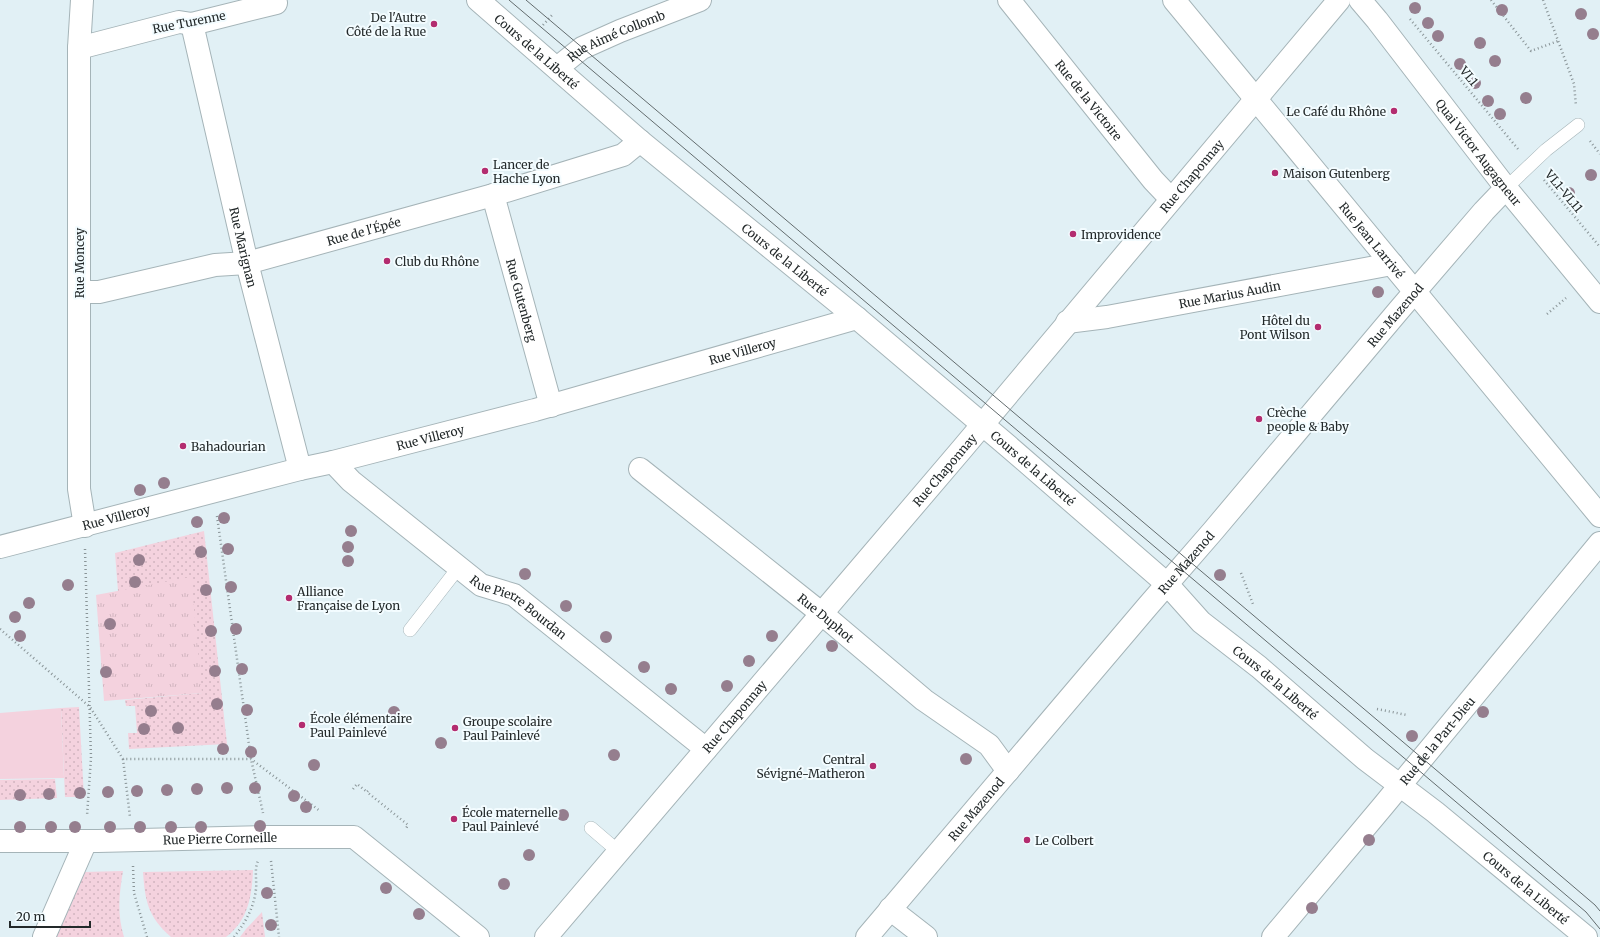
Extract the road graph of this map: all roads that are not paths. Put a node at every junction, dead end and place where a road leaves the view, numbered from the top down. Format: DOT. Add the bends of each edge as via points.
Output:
graph roads {
  1 [pos="82,0"];
  2 [pos="478,0"];
  3 [pos="700,0"];
  4 [pos="1009,0"];
  5 [pos="1174,0"];
  6 [pos="1339,0"];
  7 [pos="1360,0"];
  8 [pos="276,3"];
  9 [pos="192,24"];
  10 [pos="80,48"];
  11 [pos="557,68"];
  12 [pos="1255,98"];
  13 [pos="1578,125"];
  14 [pos="640,141"];
  15 [pos="1506,188"];
  16 [pos="493,195"];
  17 [pos="1171,199"];
  18 [pos="247,263"];
  19 [pos="1392,264"];
  20 [pos="79,292"];
  21 [pos="1415,292"];
  22 [pos="1600,302"];
  23 [pos="857,318"];
  24 [pos="1067,322"];
  25 [pos="551,406"];
  26 [pos="982,424"];
  27 [pos="333,462"];
  28 [pos="300,469"];
  29 [pos="640,469"];
  30 [pos="1600,516"];
  31 [pos="85,526"];
  32 [pos="1600,543"];
  33 [pos="0,547"];
  34 [pos="459,567"];
  35 [pos="1167,584"];
  36 [pos="821,613"];
  37 [pos="410,630"];
  38 [pos="706,749"];
  39 [pos="1008,771"];
  40 [pos="1400,786"];
  41 [pos="591,828"];
  42 [pos="0,841"];
  43 [pos="86,841"];
  44 [pos="619,852"];
  45 [pos="890,909"];
  46 [pos="44,937"];
  47 [pos="478,937"];
  48 [pos="546,937"];
  49 [pos="867,937"];
  50 [pos="926,937"];
  51 [pos="1273,937"];
  52 [pos="1586,937"];
  1 -- 10 [label="street, Rue Moncey"];
  2 -- 11 [label="street, Cours de la Liberté"];
  3 -- 11 [label="street, Rue Aimé Collomb" via="582,48"];
  4 -- 17 [label="street, Rue de la Victoire"];
  5 -- 12 [label="street, Rue Jean Larrivé"];
  6 -- 12 [label="street, Rue Chaponnay"];
  7 -- 15 [label="street, Quai Victor Augagneur"];
  8 -- 9 [label="street, Rue Turenne" via="213,15"];
  9 -- 10 [label="street, Rue Turenne" via="179,22"];
  9 -- 18 [label="street, Rue Marignan"];
  10 -- 20 [label="street, Rue Moncey"];
  11 -- 14 [label="street, Cours de la Liberté"];
  12 -- 17 [label="street, Rue Chaponnay"];
  12 -- 19 [label="street, Rue Jean Larrivé"];
  13 -- 15 [label="lane" via="1530,164"];
  14 -- 16 [label="street, Rue de l'Épée" via="623,155"];
  14 -- 23 [label="street, Cours de la Liberté"];
  15 -- 21 [label="street, Rue Mazenod" via="1484,210"];
  15 -- 22 [label="street, Quai Victor Augagneur"];
  16 -- 18 [label="street, Rue de l'Épée"];
  16 -- 25 [label="street, Rue Gutenberg"];
  17 -- 24 [label="street, Rue Chaponnay"];
  18 -- 20 [label="street, Rue de l'Épée" via="215,265 99,292"];
  18 -- 28 [label="street, Rue Marignan"];
  19 -- 21 [label="street, Rue Jean Larrivé"];
  19 -- 24 [label="street, Rue Marius Audin"];
  20 -- 31 [label="street, Rue Moncey" via="79,489"];
  21 -- 30 [label="street, Rue Jean Larrivé"];
  21 -- 35 [label="street, Rue Mazenod" via="1214,532"];
  23 -- 25 [label="street, Rue Villeroy"];
  23 -- 26 [label="street, Cours de la Liberté"];
  24 -- 26 [label="street, Rue Chaponnay"];
  25 -- 27 [label="street, Rue Villeroy"];
  26 -- 35 [label="street, Cours de la Liberté"];
  26 -- 36 [label="street, Rue Chaponnay"];
  27 -- 28 [label="street, Rue Villeroy"];
  27 -- 34 [label="street, Rue Pierre Bourdan" via="351,481"];
  28 -- 31 [label="street, Rue Villeroy"];
  29 -- 36 [label="street, Rue Duphot"];
  31 -- 33 [label="street, Rue Villeroy"];
  32 -- 40 [label="street, Rue de la Part-Dieu"];
  34 -- 37 [label="lane"];
  34 -- 38 [label="street, Rue Pierre Bourdan" via="482,585 514,595"];
  35 -- 39 [label="street, Rue Mazenod"];
  35 -- 40 [label="street, Cours de la Liberté" via="1201,622 1259,667"];
  36 -- 38 [label="street, Rue Chaponnay"];
  36 -- 39 [label="street, Rue Duphot" via="924,700 989,745"];
  38 -- 44 [label="street, Rue Chaponnay"];
  39 -- 45 [label="street, Rue Mazenod"];
  40 -- 51 [label="street, Rue de la Part-Dieu"];
  40 -- 52 [label="street, Cours de la Liberté"];
  41 -- 44 [label="lane"];
  42 -- 43 [label="street, Rue Pierre Corneille"];
  43 -- 46 [label="street"];
  43 -- 47 [label="street, Rue Pierre Corneille" via="354,837"];
  44 -- 48 [label="street, Rue Chaponnay"];
  45 -- 49 [label="street, Rue Mazenod"];
  45 -- 50 [label="street"];
}
